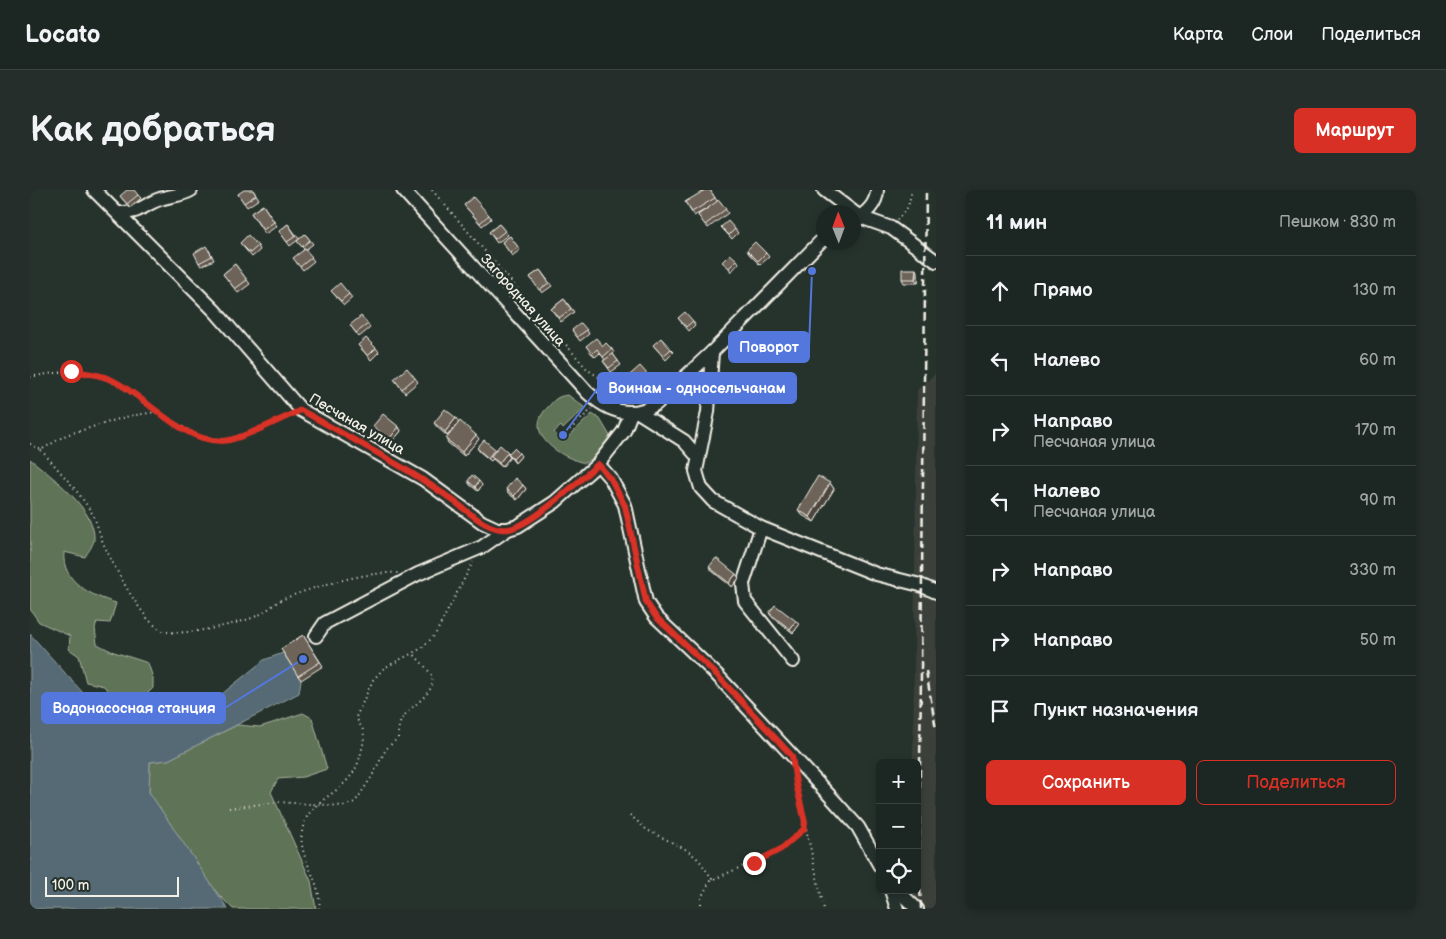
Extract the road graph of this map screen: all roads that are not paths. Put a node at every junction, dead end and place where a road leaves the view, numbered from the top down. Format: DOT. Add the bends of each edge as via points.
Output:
graph roads {
  1 [pos="94,190"];
  2 [pos="192,190"];
  3 [pos="403,190"];
  4 [pos="824,190"];
  5 [pos="877,190"];
  6 [pos="842,205"];
  7 [pos="119,213"];
  8 [pos="861,214"];
  9 [pos="861,219"];
  10 [pos="816,246"];
  11 [pos="936,261"];
  12 [pos="712,352"];
  13 [pos="635,413"];
  14 [pos="698,457"];
  15 [pos="598,464"];
  16 [pos="761,528"];
  17 [pos="508,529"];
  18 [pos="936,592"];
  19 [pos="316,636"];
  20 [pos="792,661"];
  21 [pos="876,859"];
  22 [pos="892,894"];
  23 [pos="901,894"];
  24 [pos="897,909"];
  25 [pos="917,909"];
  1 -- 7 [label="street, Песчаная улица"];
  2 -- 7 [label="street" via="160,199 132,214"];
  3 -- 13 [label="street, Загородная улица" via="600,403 617,412"];
  4 -- 6 [label="street"];
  5 -- 8 [label="street" via="876,198"];
  7 -- 17 [label="street, Песчаная улица" via="215,311 301,410 423,479 482,522 497,529"];
  9 -- 11 [label="street" via="891,228"];
  10 -- 12 [label="street"];
  12 -- 13 [label="street" via="656,404"];
  12 -- 14 [label="street" via="708,412"];
  13 -- 14 [label="street, Загородная улица" via="684,441"];
  13 -- 15 [label="street"];
  14 -- 16 [label="street" via="696,471 701,488 713,501"];
  15 -- 17 [label="street" via="555,502"];
  15 -- 21 [label="street" via="611,479 625,506 646,602 656,617 716,674 858,827"];
  16 -- 18 [label="street" via="876,574"];
  16 -- 20 [label="street" via="743,584 745,601"];
  17 -- 19 [label="street" via="482,547 418,574 325,623"];
  22 -- 24 [label="street"];
  23 -- 25 [label="street"];
}
